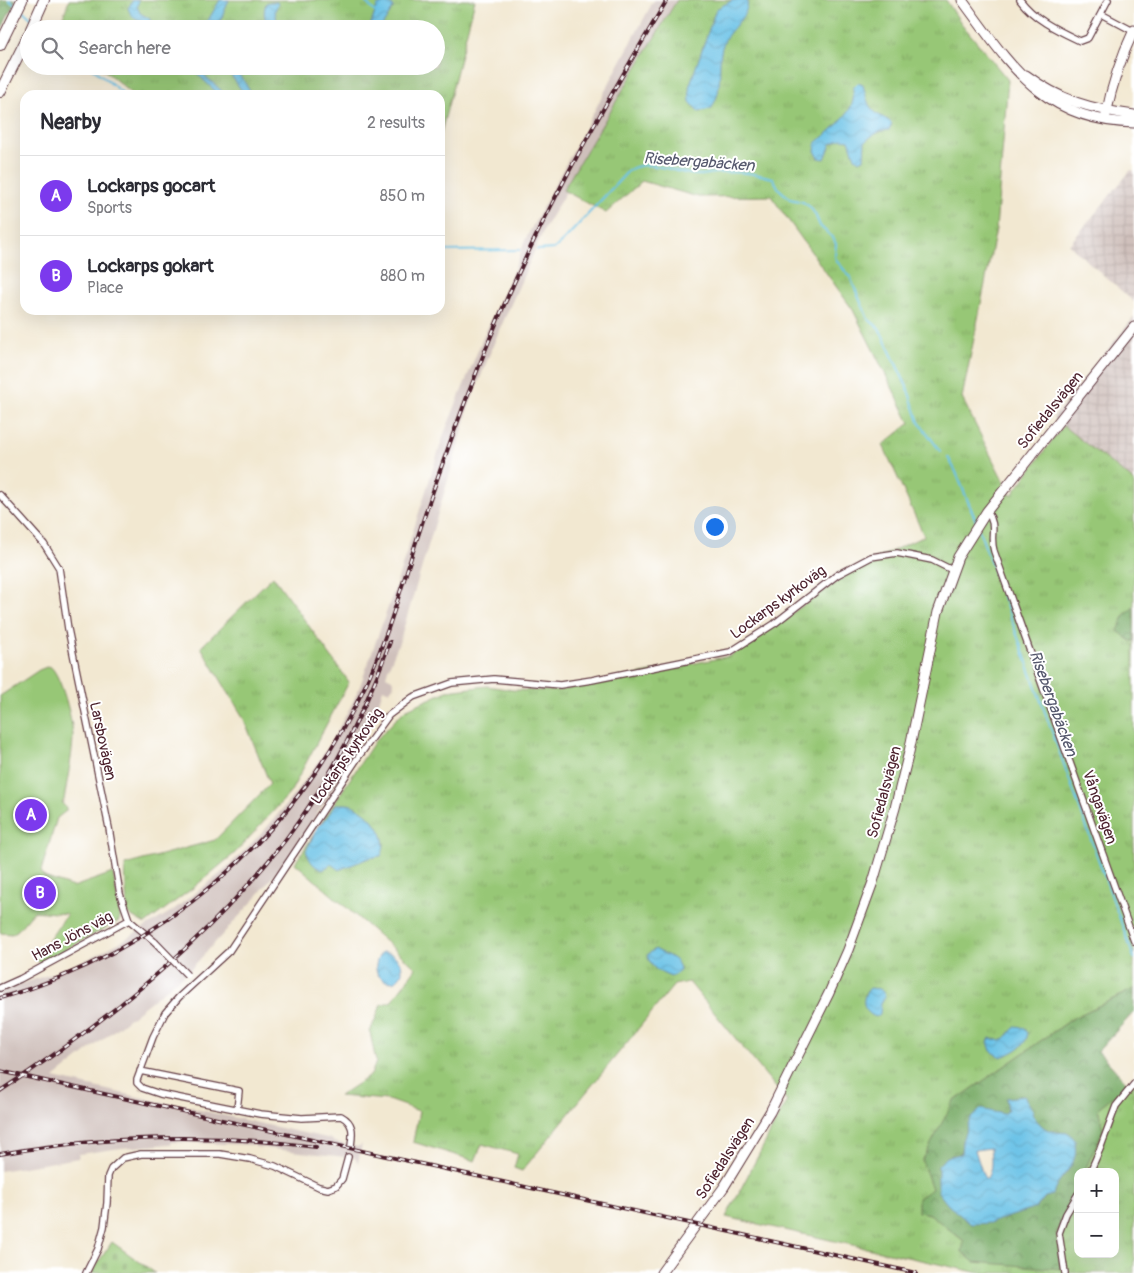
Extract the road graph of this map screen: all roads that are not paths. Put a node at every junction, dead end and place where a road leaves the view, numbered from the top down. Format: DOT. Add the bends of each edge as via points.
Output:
graph roads {
  1 [pos="22,0"];
  2 [pos="962,0"];
  3 [pos="1020,0"];
  4 [pos="1108,0"];
  5 [pos="43,4"];
  6 [pos="1101,14"];
  7 [pos="35,20"];
  8 [pos="1134,31"];
  9 [pos="0,45"];
  10 [pos="20,52"];
  11 [pos="0,92"];
  12 [pos="1134,115"];
  13 [pos="1106,116"];
  14 [pos="1134,123"];
  15 [pos="1134,327"];
  16 [pos="0,495"];
  17 [pos="986,513"];
  18 [pos="952,570"];
  19 [pos="129,920"];
  20 [pos="1134,941"];
  21 [pos="195,983"];
  22 [pos="0,988"];
  23 [pos="140,1071"];
  24 [pos="1134,1084"];
  25 [pos="237,1110"];
  26 [pos="351,1146"];
  27 [pos="348,1157"];
  28 [pos="1092,1168"];
  29 [pos="1074,1201"];
  30 [pos="86,1273"];
  31 [pos="661,1273"];
  32 [pos="1065,1273"];
  1 -- 9 [label="highway"];
  2 -- 13 [label="main road" via="1017,73 1035,89 1085,116"];
  3 -- 6 [label="street" via="1040,20 1080,41 1088,38"];
  4 -- 6 [label="street"];
  5 -- 7 [label="highway"];
  6 -- 8 [label="street"];
  8 -- 13 [label="main road" via="1120,59"];
  10 -- 11 [label="highway"];
  12 -- 13 [label="main road"];
  13 -- 14 [label="main road"];
  15 -- 17 [label="main road, Sofiedalsvägen"];
  16 -- 19 [label="street, Larsbovägen" via="59,568 120,894"];
  17 -- 18 [label="main road, Sofiedalsvägen"];
  17 -- 20 [label="street, Vångavägen" via="993,520 994,551"];
  18 -- 21 [label="street, Lockarps kyrkoväg" via="932,560 897,552 871,558 837,575 774,624 730,652 584,682 560,685 494,679 452,683 412,697 389,715 357,759 229,951"];
  18 -- 31 [label="main road, Sofiedalsvägen" via="938,612 895,808 873,882 844,958 770,1112 724,1187"];
  19 -- 21 [label="street, bridge"];
  19 -- 22 [label="street, Hans Jöns väg"];
  21 -- 23 [label="street, Lockarps kyrkoväg" via="165,1013"];
  23 -- 25 [label="street" via="137,1083 145,1090"];
  23 -- 25 [label="street" via="240,1091"];
  24 -- 28 [label="street" via="1116,1106"];
  25 -- 26 [label="street" via="284,1117 341,1116 352,1128"];
  27 -- 30 [label="street" via="342,1179 328,1189 275,1166 220,1154 141,1154 123,1158 108,1176 104,1227"];
  29 -- 32 [label="street" via="1060,1233"];
}
